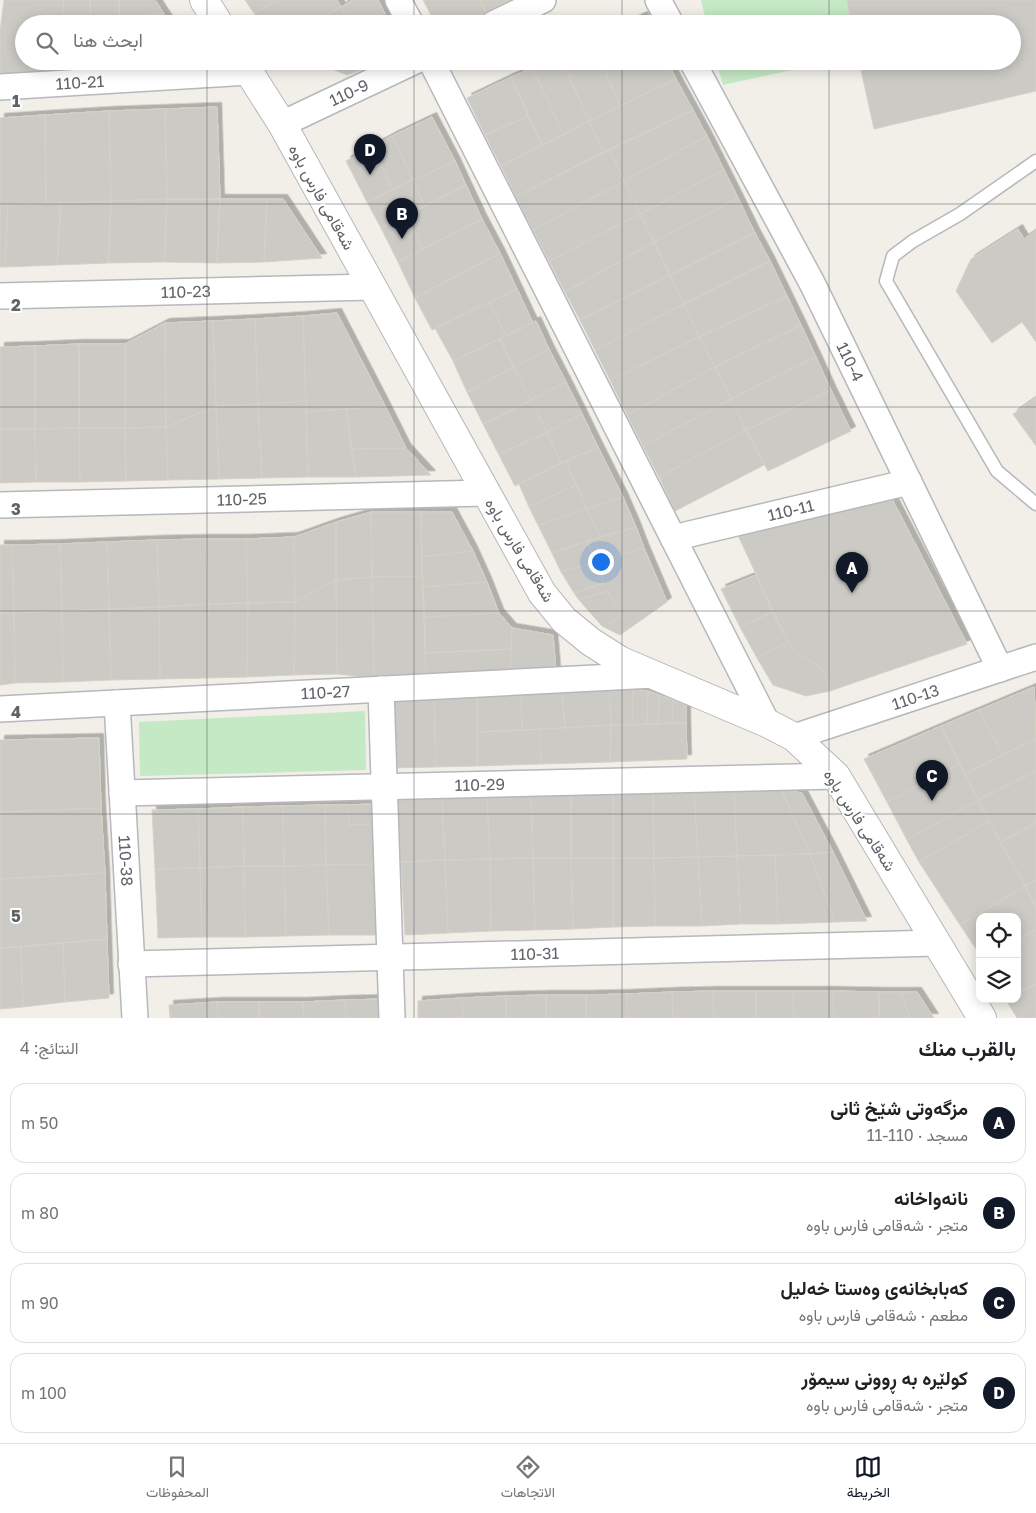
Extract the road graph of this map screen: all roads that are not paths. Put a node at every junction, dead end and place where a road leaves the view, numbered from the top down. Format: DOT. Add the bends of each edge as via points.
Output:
graph roads {
  1 [pos="204,0"];
  2 [pos="398,0"];
  3 [pos="543,0"];
  4 [pos="658,0"];
  5 [pos="213,15"];
  6 [pos="406,15"];
  7 [pos="512,15"];
  8 [pos="666,15"];
  9 [pos="199,70"];
  10 [pos="248,70"];
  11 [pos="396,70"];
  12 [pos="436,70"];
  13 [pos="697,70"];
  14 [pos="0,87"];
  15 [pos="282,124"];
  16 [pos="1036,162"];
  17 [pos="372,287"];
  18 [pos="0,296"];
  19 [pos="909,482"];
  20 [pos="485,493"];
  21 [pos="1036,504"];
  22 [pos="0,505"];
  23 [pos="673,538"];
  24 [pos="1036,657"];
  25 [pos="1000,668"];
  26 [pos="653,675"];
  27 [pos="381,689"];
  28 [pos="117,703"];
  29 [pos="0,709"];
  30 [pos="767,723"];
  31 [pos="794,737"];
  32 [pos="836,776"];
  33 [pos="384,787"];
  34 [pos="122,793"];
  35 [pos="937,943"];
  36 [pos="390,958"];
  37 [pos="131,964"];
  38 [pos="130,1018"];
  39 [pos="135,1018"];
  40 [pos="392,1018"];
  41 [pos="982,1018"];
  1 -- 5 [label="street"];
  2 -- 6 [label="street"];
  3 -- 7 [label="street"];
  4 -- 8 [label="street"];
  9 -- 14 [label="street, 110-21"];
  10 -- 15 [label="street, شەقامی فارس باوە"];
  11 -- 15 [label="street, 110-9"];
  12 -- 23 [label="street"];
  13 -- 19 [label="street, 110-4" via="807,274"];
  15 -- 17 [label="street, شەقامی فارس باوە"];
  16 -- 21 [label="lane" via="893,256 886,281 997,471"];
  17 -- 18 [label="street, 110-23"];
  17 -- 20 [label="street, شەقامی فارس باوە"];
  19 -- 23 [label="street, 110-11"];
  19 -- 25 [label="street, 110-4"];
  20 -- 22 [label="street, 110-25"];
  20 -- 26 [label="street, شەقامی فارس باوە" via="542,593 564,620 621,661"];
  23 -- 30 [label="street"];
  24 -- 25 [label="street, 110-13"];
  25 -- 31 [label="street, 110-13"];
  26 -- 27 [label="street, 110-27"];
  26 -- 30 [label="street, شەقامی فارس باوە"];
  27 -- 28 [label="street, 110-27"];
  27 -- 33 [label="street"];
  28 -- 29 [label="street, 110-27"];
  28 -- 34 [label="street, 110-38"];
  30 -- 31 [label="street, شەقامی فارس باوە"];
  31 -- 32 [label="street, شەقامی فارس باوە"];
  32 -- 33 [label="street, 110-29"];
  32 -- 35 [label="street, شەقامی فارس باوە"];
  33 -- 34 [label="street, 110-29"];
  33 -- 36 [label="street"];
  34 -- 37 [label="street, 110-38"];
  35 -- 36 [label="street, 110-31"];
  35 -- 41 [label="street, شەقامی فارس باوە"];
  36 -- 37 [label="street, 110-31"];
  36 -- 40 [label="street"];
  37 -- 39 [label="street, 110-38"];
  38 -- 39 [label="street"];
}
